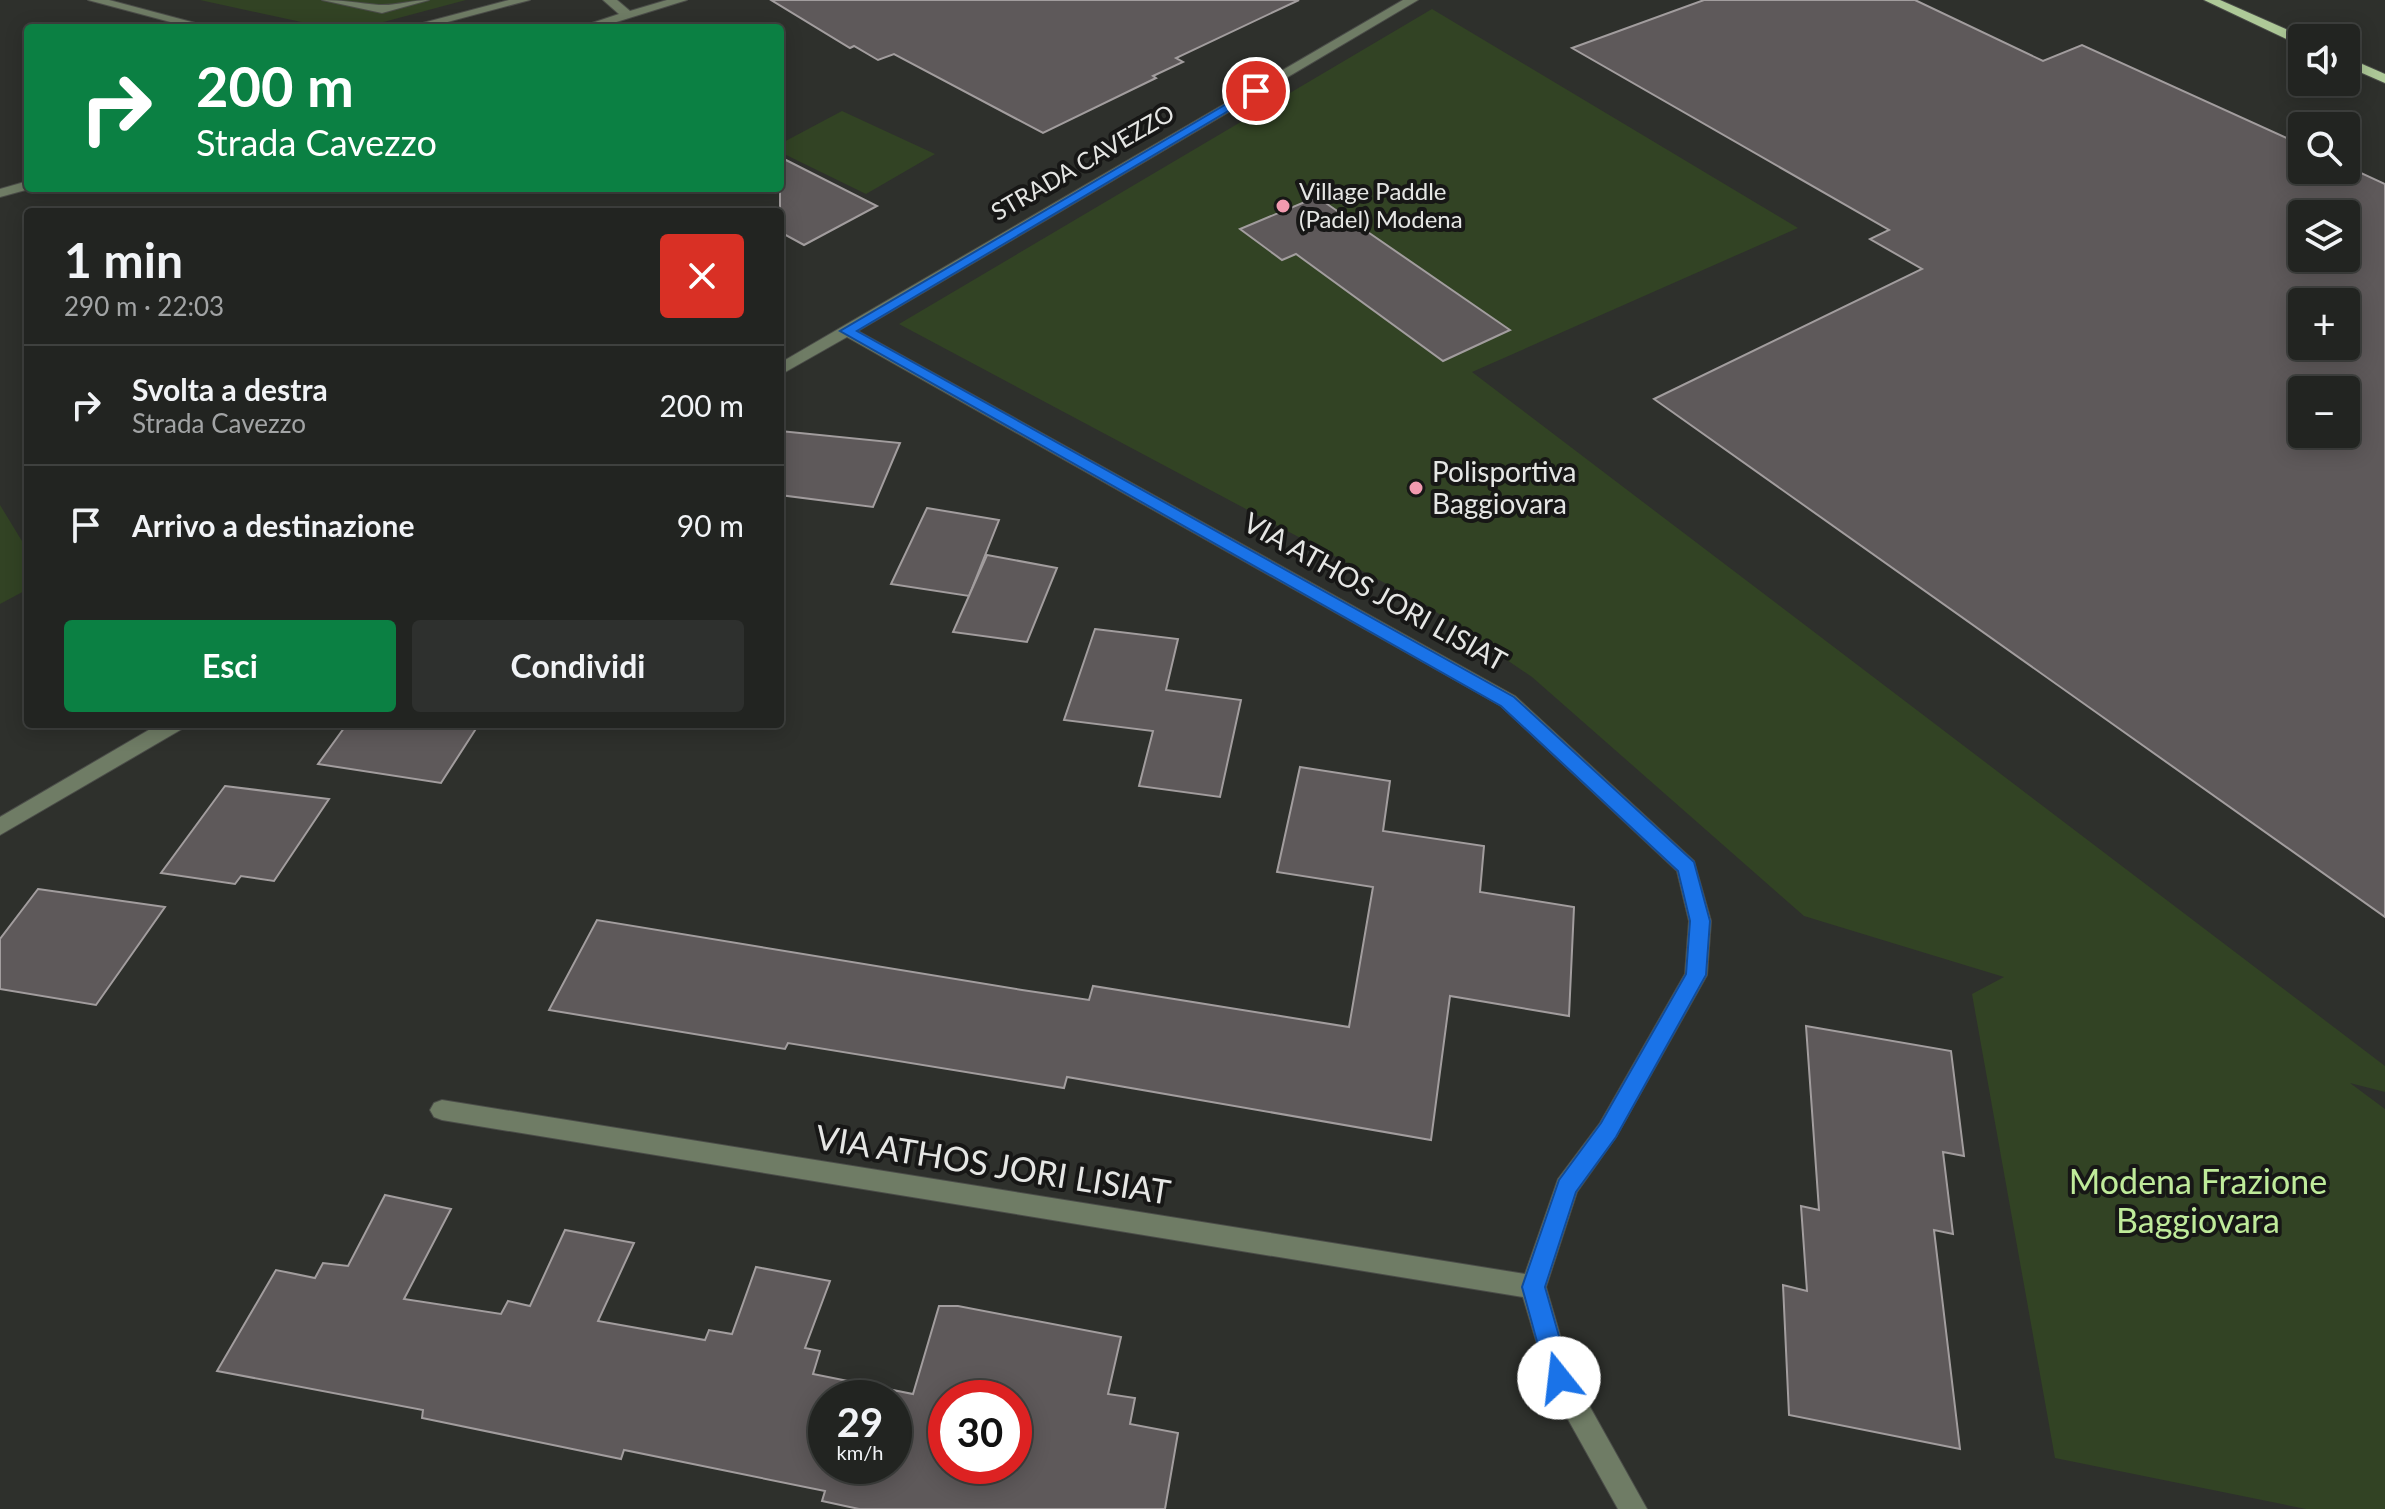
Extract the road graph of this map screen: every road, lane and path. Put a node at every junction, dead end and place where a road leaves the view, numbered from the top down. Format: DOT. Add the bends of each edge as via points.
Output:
graph roads {
  1 [pos="94,0"];
  2 [pos="328,0"];
  3 [pos="423,0"];
  4 [pos="524,0"];
  5 [pos="609,0"];
  6 [pos="681,0"];
  7 [pos="1412,0"];
  8 [pos="2210,0"];
  9 [pos="628,15"];
  10 [pos="192,24"];
  11 [pos="426,24"];
  12 [pos="597,24"];
  13 [pos="2288,35"];
  14 [pos="2360,67"];
  15 [pos="2385,79"];
  16 [pos="24,186"];
  17 [pos="0,193"];
  18 [pos="847,331"];
  19 [pos="784,368"];
  20 [pos="168,728"];
  21 [pos="0,827"];
  22 [pos="442,1110"];
  23 [pos="1533,1287"];
  24 [pos="1633,1509"];
  1 -- 10 [label="street"];
  2 -- 3 [label="street" via="382,9"];
  4 -- 11 [label="street"];
  5 -- 9 [label="street"];
  6 -- 9 [label="street"];
  7 -- 18 [label="street, STRADA CAVEZZO"];
  8 -- 13 [label="main road"];
  9 -- 12 [label="street"];
  14 -- 15 [label="main road"];
  16 -- 17 [label="street"];
  18 -- 19 [label="street, STRADA CAVEZZO"];
  18 -- 23 [label="street, VIA ATHOS JORI LISIAT" via="1508,701 1687,867 1700,921 1696,975 1608,1130 1567,1187"];
  20 -- 21 [label="street"];
  22 -- 23 [label="street, VIA ATHOS JORI LISIAT"];
  23 -- 24 [label="street" via="1559,1378"];
}
